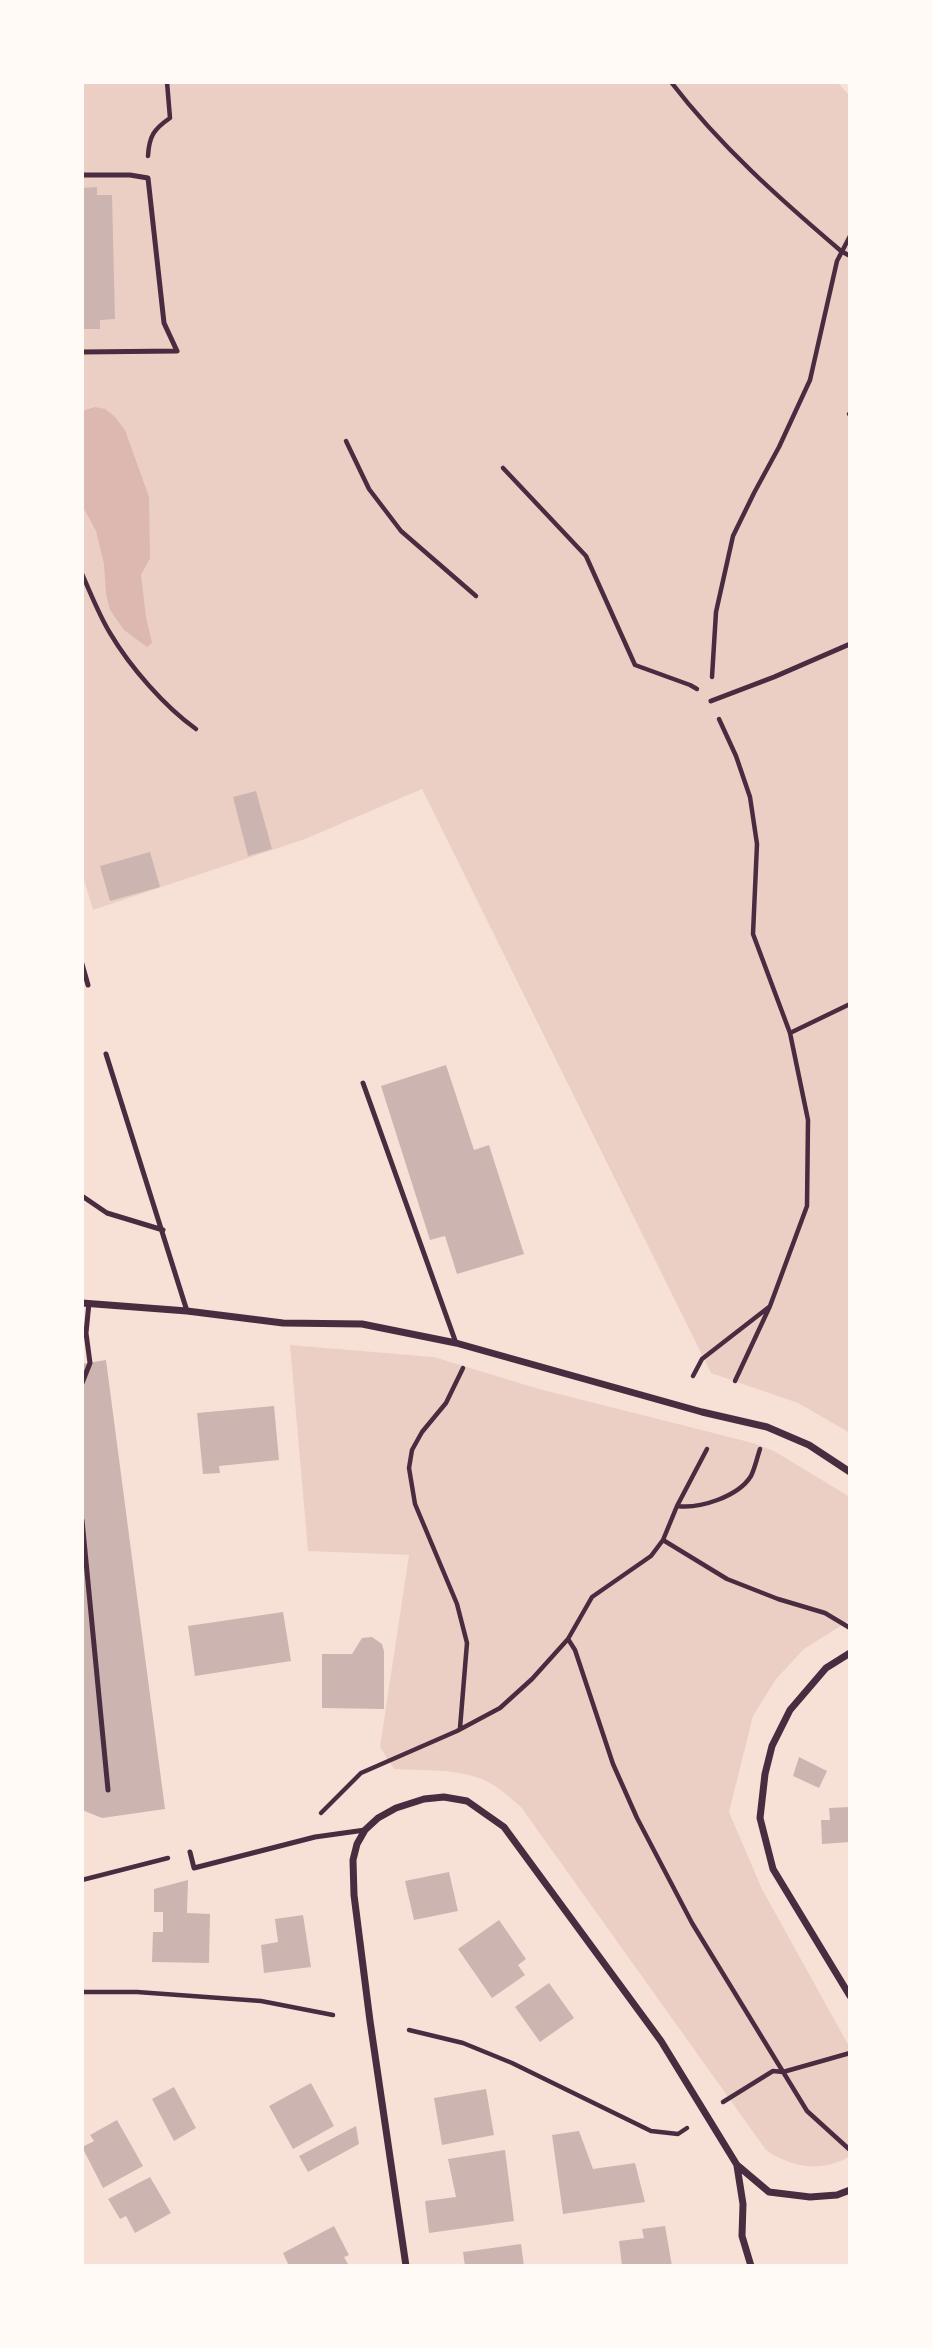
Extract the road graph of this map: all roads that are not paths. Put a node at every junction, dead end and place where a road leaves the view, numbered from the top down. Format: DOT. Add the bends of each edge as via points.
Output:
graph roads {
  1 [pos="82,175"];
  2 [pos="82,352"];
  3 [pos="850,644"];
  4 [pos="711,701"];
  5 [pos="82,964"];
  6 [pos="88,985"];
  7 [pos="106,1054"];
  8 [pos="363,1083"];
  9 [pos="82,1196"];
  10 [pos="163,1230"];
  11 [pos="85,1303"];
  12 [pos="187,1311"];
  13 [pos="456,1343"];
  14 [pos="82,1383"];
  15 [pos="850,1472"];
  16 [pos="82,1520"];
  17 [pos="850,1653"];
  18 [pos="108,1790"];
  19 [pos="365,1830"];
  20 [pos="190,1852"];
  21 [pos="850,1996"];
  22 [pos="737,2165"];
  23 [pos="850,2190"];
  24 [pos="406,2266"];
  25 [pos="751,2266"];
  1 -- 2 [label="lane" via="148,178 163,323 177,351"];
  3 -- 4 [label="lane"];
  5 -- 6 [label="lane"];
  7 -- 10 [label="lane"];
  8 -- 13 [label="lane"];
  9 -- 10 [label="lane" via="107,1213"];
  10 -- 12 [label="lane"];
  11 -- 12 [label="street"];
  11 -- 14 [label="lane" via="90,1363"];
  12 -- 13 [label="street" via="283,1323 362,1324"];
  13 -- 15 [label="street" via="767,1427"];
  16 -- 18 [label="lane"];
  17 -- 21 [label="street" via="826,1668 789,1710 772,1746 760,1818 773,1869"];
  19 -- 20 [label="lane" via="315,1837 194,1868"];
  19 -- 22 [label="street" via="396,1808 444,1797 467,1801 504,1827 662,2041"];
  19 -- 24 [label="street" via="353,1860 354,1895"];
  22 -- 23 [label="street" via="769,2192 810,2197"];
  22 -- 25 [label="street" via="743,2204 741,2236"];
}
